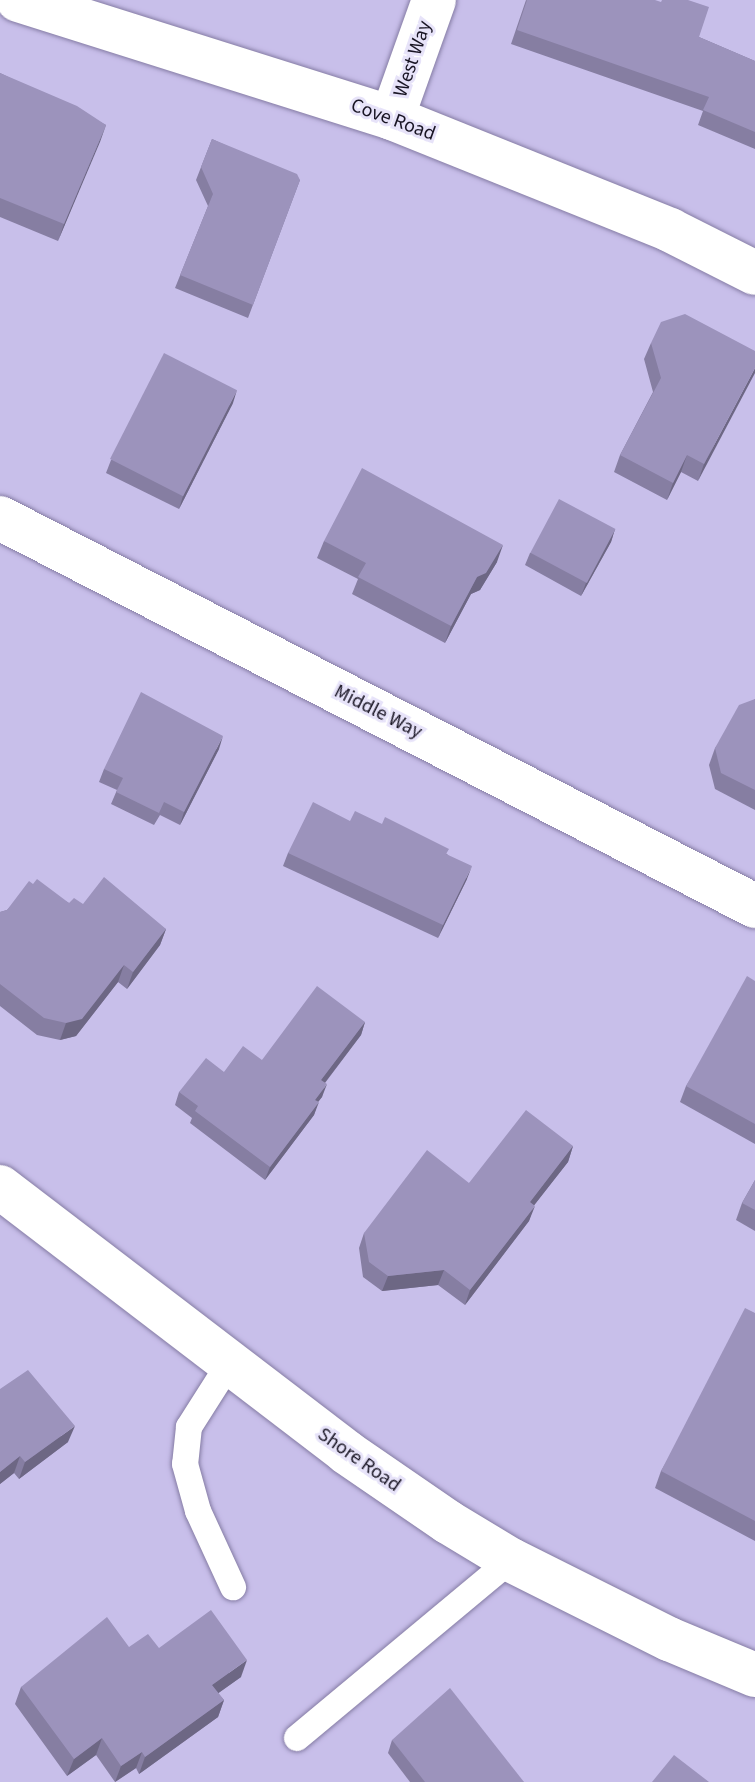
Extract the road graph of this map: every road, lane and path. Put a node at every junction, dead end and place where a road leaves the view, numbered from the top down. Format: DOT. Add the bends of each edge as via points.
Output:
graph roads {
  1 [pos="18,0"];
  2 [pos="434,0"];
  3 [pos="392,118"];
  4 [pos="755,273"];
  5 [pos="0,518"];
  6 [pos="755,906"];
  7 [pos="0,1187"];
  8 [pos="229,1364"];
  9 [pos="511,1560"];
  10 [pos="233,1587"];
  11 [pos="755,1675"];
  12 [pos="297,1738"];
  1 -- 3 [label="street, Cove Road"];
  2 -- 3 [label="street, West Way"];
  3 -- 4 [label="street, Cove Road" via="670,230"];
  5 -- 6 [label="street, Middle Way"];
  7 -- 8 [label="street, Shore Road"];
  8 -- 9 [label="street, Shore Road" via="346,1452"];
  8 -- 10 [label="lane" via="189,1427 185,1464 198,1511"];
  9 -- 11 [label="street, Shore Road" via="669,1639"];
  9 -- 12 [label="lane"];
}
